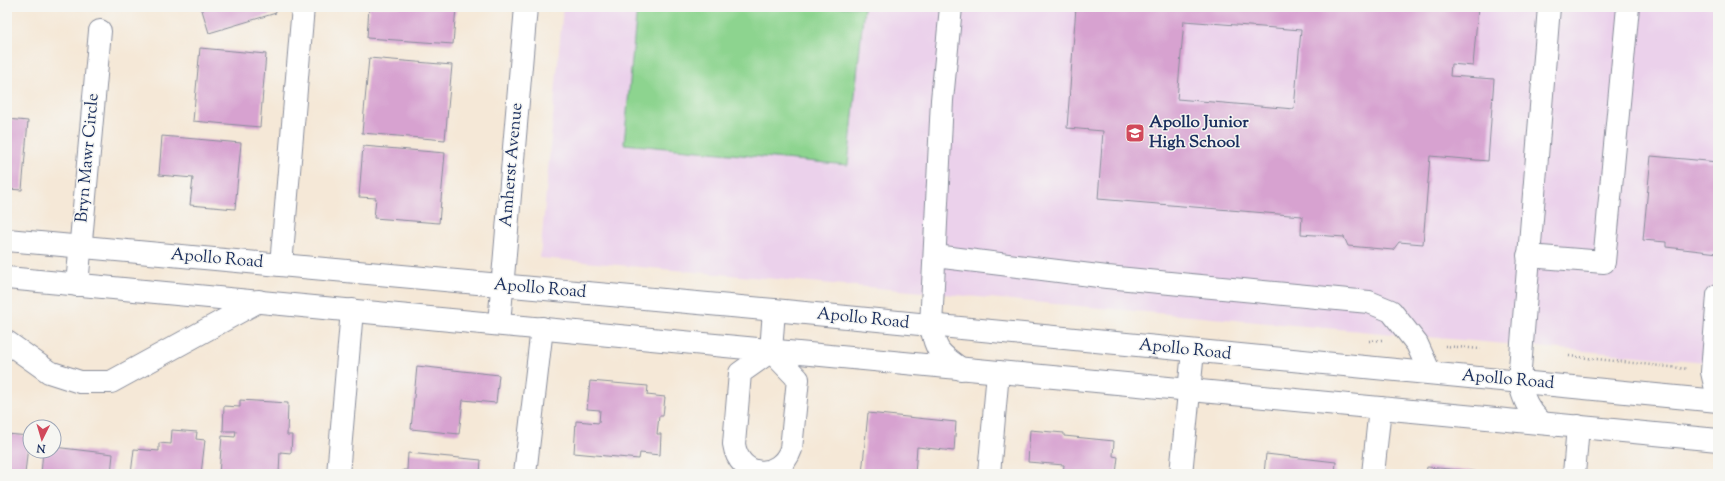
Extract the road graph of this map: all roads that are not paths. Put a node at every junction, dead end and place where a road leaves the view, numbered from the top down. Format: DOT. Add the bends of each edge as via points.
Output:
graph roads {
  1 [pos="303,7"];
  2 [pos="526,7"];
  3 [pos="951,7"];
  4 [pos="1549,7"];
  5 [pos="1628,7"];
  6 [pos="100,31"];
  7 [pos="7,240"];
  8 [pos="80,246"];
  9 [pos="935,256"];
  10 [pos="1528,256"];
  11 [pos="281,265"];
  12 [pos="7,278"];
  13 [pos="77,284"];
  14 [pos="502,286"];
  15 [pos="1718,295"];
  16 [pos="259,301"];
  17 [pos="352,310"];
  18 [pos="774,310"];
  19 [pos="499,324"];
  20 [pos="931,326"];
  21 [pos="542,328"];
  22 [pos="7,342"];
  23 [pos="771,351"];
  24 [pos="1193,352"];
  25 [pos="961,368"];
  26 [pos="998,372"];
  27 [pos="1430,373"];
  28 [pos="1518,381"];
  29 [pos="1189,390"];
  30 [pos="1718,400"];
  31 [pos="1380,408"];
  32 [pos="1541,422"];
  33 [pos="1578,426"];
  34 [pos="1718,440"];
  35 [pos="338,474"];
  36 [pos="525,474"];
  37 [pos="989,474"];
  38 [pos="1182,474"];
  39 [pos="1373,474"];
  40 [pos="1574,474"];
  1 -- 11 [label="street"];
  2 -- 14 [label="street, Amherst Avenue"];
  3 -- 9 [label="street" via="942,100"];
  4 -- 10 [label="street"];
  5 -- 10 [label="street" via="1604,262"];
  6 -- 8 [label="street, Bryn Mawr Circle"];
  7 -- 8 [label="street, Apollo Road"];
  8 -- 11 [label="street, Apollo Road"];
  8 -- 13 [label="street, Bryn Mawr Circle"];
  9 -- 20 [label="street"];
  9 -- 27 [label="street" via="1107,277 1369,302 1391,311 1417,344"];
  10 -- 28 [label="street"];
  11 -- 14 [label="street, Apollo Road"];
  12 -- 13 [label="street"];
  13 -- 16 [label="street"];
  14 -- 18 [label="street, Apollo Road"];
  14 -- 19 [label="street, Amherst Avenue"];
  15 -- 30 [label="street" via="1712,372"];
  16 -- 17 [label="street"];
  16 -- 22 [label="street" via="111,382 80,382 49,372"];
  17 -- 19 [label="street"];
  17 -- 35 [label="street"];
  18 -- 20 [label="street, Apollo Road"];
  18 -- 23 [label="street"];
  19 -- 21 [label="street"];
  20 -- 24 [label="street, Apollo Road"];
  20 -- 25 [label="street" via="935,346 946,358"];
  21 -- 23 [label="street"];
  21 -- 36 [label="street"];
  23 -- 23 [label="street" via="740,373 734,444 739,460 752,470 761,472 777,469 789,457 798,379"];
  23 -- 25 [label="street"];
  24 -- 27 [label="street, Apollo Road"];
  24 -- 29 [label="street"];
  25 -- 26 [label="street"];
  26 -- 29 [label="street"];
  26 -- 37 [label="street"];
  27 -- 28 [label="street, Apollo Road"];
  28 -- 30 [label="street, Apollo Road"];
  28 -- 32 [label="street" via="1529,410"];
  29 -- 31 [label="street"];
  29 -- 38 [label="street"];
  31 -- 32 [label="street"];
  31 -- 39 [label="street"];
  32 -- 33 [label="street"];
  33 -- 34 [label="street"];
  33 -- 40 [label="street"];
}
